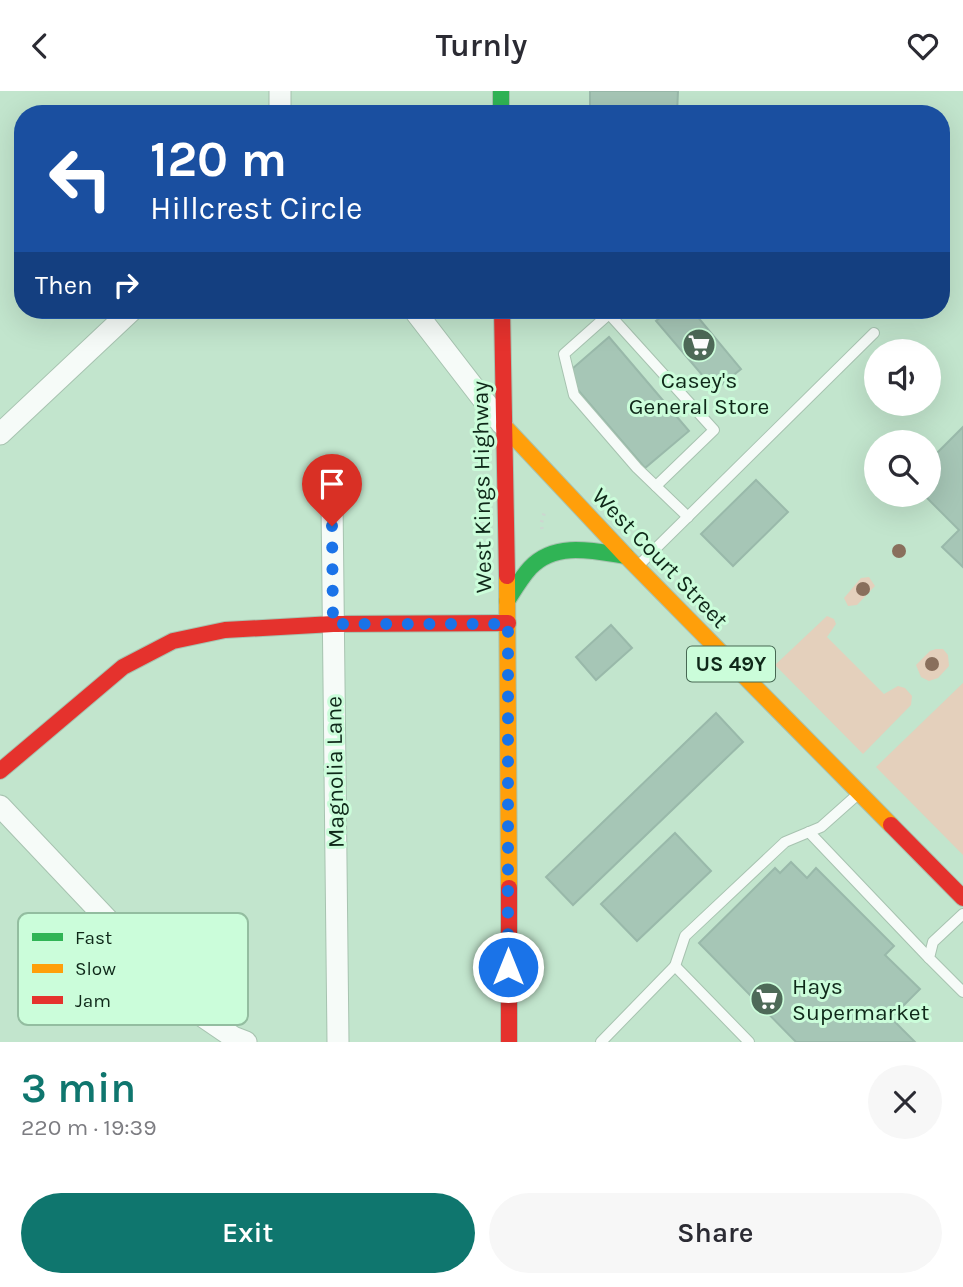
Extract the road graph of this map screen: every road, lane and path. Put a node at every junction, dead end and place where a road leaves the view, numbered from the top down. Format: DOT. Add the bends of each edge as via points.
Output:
graph roads {
  1 [pos="122,319"];
  2 [pos="421,319"];
  3 [pos="502,319"];
  4 [pos="600,319"];
  5 [pos="613,319"];
  6 [pos="874,333"];
  7 [pos="504,426"];
  8 [pos="0,434"];
  9 [pos="656,486"];
  10 [pos="332,501"];
  11 [pos="546,509"];
  12 [pos="688,517"];
  13 [pos="544,533"];
  14 [pos="632,562"];
  15 [pos="507,601"];
  16 [pos="333,624"];
  17 [pos="508,624"];
  18 [pos="0,771"];
  19 [pos="859,793"];
  20 [pos="0,806"];
  21 [pos="809,832"];
  22 [pos="963,898"];
  23 [pos="101,913"];
  24 [pos="963,914"];
  25 [pos="929,958"];
  26 [pos="675,966"];
  27 [pos="963,992"];
  28 [pos="215,1025"];
  29 [pos="246,1042"];
  30 [pos="338,1042"];
  31 [pos="509,1042"];
  32 [pos="601,1042"];
  33 [pos="749,1042"];
  1 -- 8 [label="street"];
  2 -- 7 [label="street"];
  3 -- 7 [label="main road, West Kings Highway"];
  4 -- 9 [label="lane" via="564,354 574,395"];
  5 -- 9 [label="lane" via="714,430"];
  6 -- 12 [label="lane"];
  7 -- 14 [label="main road, West Court Street / US 49Y"];
  7 -- 15 [label="main road, West Kings Highway"];
  9 -- 12 [label="lane"];
  10 -- 16 [label="street, Magnolia Lane"];
  11 -- 13 [label="path" via="541,524"];
  12 -- 14 [label="lane"];
  14 -- 15 [label="main road" via="564,549 551,553 531,566"];
  14 -- 19 [label="main road, West Court Street / US 49Y"];
  15 -- 17 [label="main road, West Kings Highway"];
  16 -- 17 [label="main road"];
  16 -- 18 [label="main road" via="225,630 173,641 122,667"];
  16 -- 30 [label="street, Magnolia Lane"];
  17 -- 31 [label="main road, West Kings Highway"];
  19 -- 21 [label="lane"];
  19 -- 22 [label="main road, West Court Street / US 49Y"];
  20 -- 23 [label="street"];
  21 -- 25 [label="lane"];
  21 -- 26 [label="lane" via="785,842 685,936"];
  24 -- 25 [label="lane" via="933,942"];
  25 -- 27 [label="lane"];
  26 -- 32 [label="lane"];
  26 -- 33 [label="lane"];
  28 -- 29 [label="street"];
}
